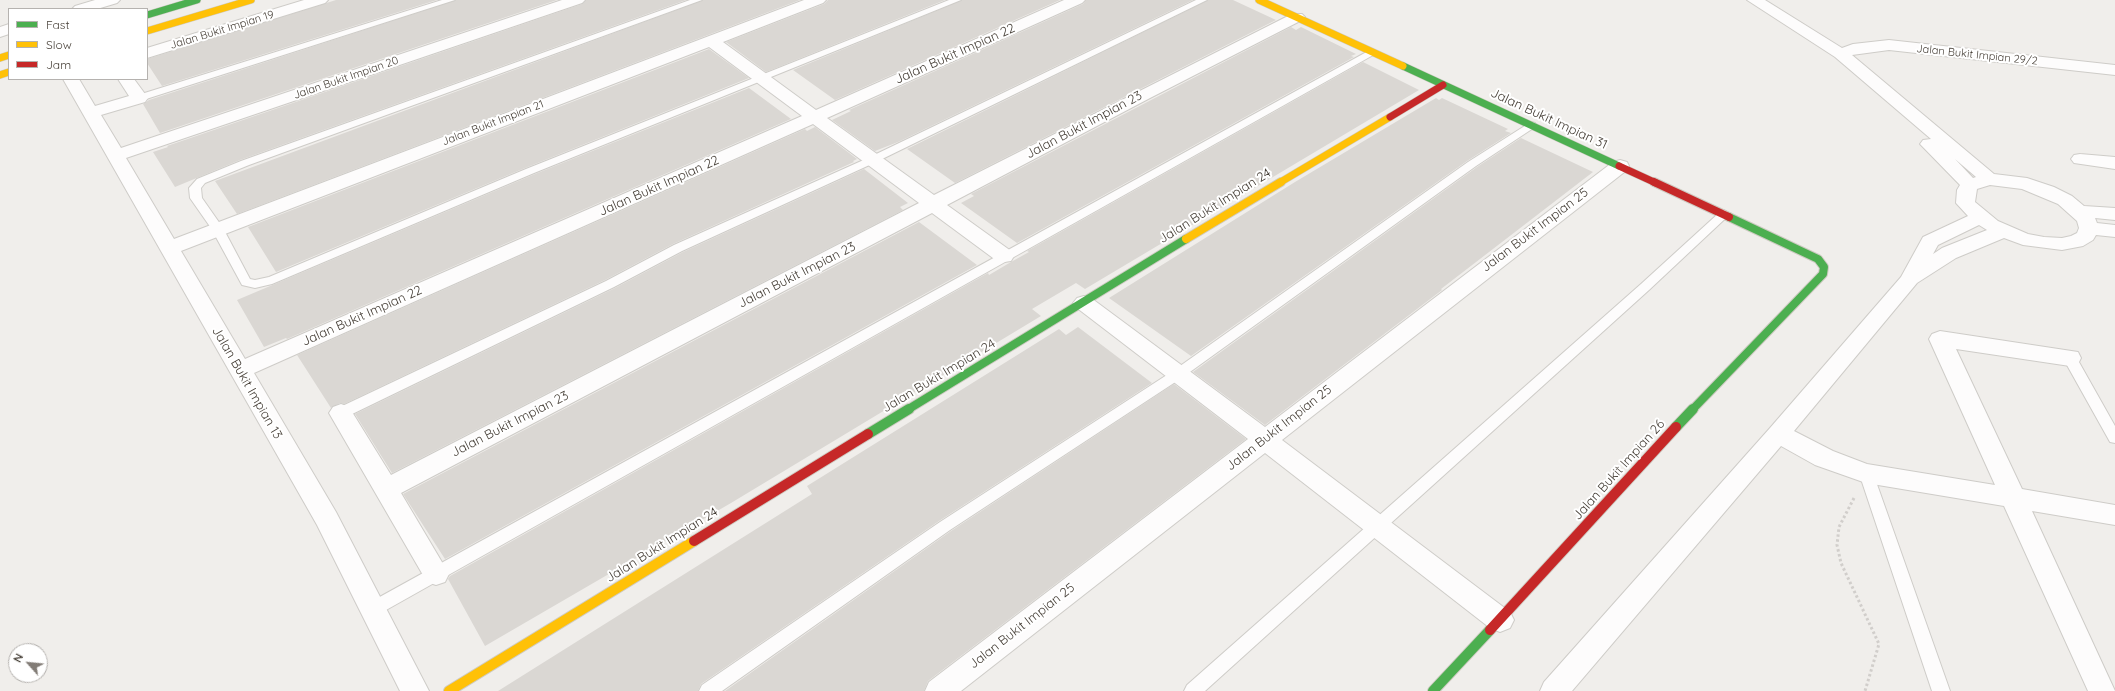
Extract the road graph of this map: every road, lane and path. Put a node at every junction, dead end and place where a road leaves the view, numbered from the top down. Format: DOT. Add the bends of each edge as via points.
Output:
graph roads {
  1 [pos="112,0"];
  2 [pos="197,0"];
  3 [pos="251,0"];
  4 [pos="320,0"];
  5 [pos="451,0"];
  6 [pos="577,0"];
  7 [pos="698,0"];
  8 [pos="818,0"];
  9 [pos="957,0"];
  10 [pos="1077,0"];
  11 [pos="1203,0"];
  12 [pos="1259,0"];
  13 [pos="1755,0"];
  14 [pos="84,8"];
  15 [pos="148,15"];
  16 [pos="1297,18"];
  17 [pos="148,31"];
  18 [pos="711,41"];
  19 [pos="1372,52"];
  20 [pos="148,53"];
  21 [pos="1841,54"];
  22 [pos="2115,70"];
  23 [pos="762,79"];
  24 [pos="72,80"];
  25 [pos="127,80"];
  26 [pos="1443,85"];
  27 [pos="1892,96"];
  28 [pos="140,98"];
  29 [pos="91,113"];
  30 [pos="814,118"];
  31 [pos="1531,125"];
  32 [pos="116,156"];
  33 [pos="2080,159"];
  34 [pos="872,160"];
  35 [pos="2115,163"];
  36 [pos="1620,166"];
  37 [pos="1989,179"];
  38 [pos="1970,185"];
  39 [pos="932,204"];
  40 [pos="2079,211"];
  41 [pos="1724,214"];
  42 [pos="2115,214"];
  43 [pos="1980,218"];
  44 [pos="217,228"];
  45 [pos="2089,228"];
  46 [pos="2003,231"];
  47 [pos="2115,231"];
  48 [pos="169,248"];
  49 [pos="1004,256"];
  50 [pos="1824,268"];
  51 [pos="1909,280"];
  52 [pos="1084,303"];
  53 [pos="2070,358"];
  54 [pos="240,370"];
  55 [pos="1178,374"];
  56 [pos="341,413"];
  57 [pos="1778,434"];
  58 [pos="2115,438"];
  59 [pos="1264,440"];
  60 [pos="1866,473"];
  61 [pos="386,489"];
  62 [pos="2013,498"];
  63 [pos="2115,515"];
  64 [pos="1378,525"];
  65 [pos="436,574"];
  66 [pos="373,608"];
  67 [pos="1500,620"];
  68 [pos="415,691"];
  69 [pos="449,691"];
  70 [pos="708,691"];
  71 [pos="939,691"];
  72 [pos="1193,691"];
  73 [pos="1433,691"];
  74 [pos="1554,691"];
  75 [pos="1865,691"];
  76 [pos="1942,691"];
  77 [pos="2102,691"];
  1 -- 14 [label="street"];
  2 -- 15 [label="street"];
  3 -- 17 [label="street"];
  4 -- 20 [label="street, Jalan Bukit Impian 19"];
  5 -- 28 [label="lane"];
  6 -- 32 [label="street, Jalan Bukit Impian 20"];
  7 -- 44 [label="lane" via="201,181 195,188 196,198"];
  8 -- 18 [label="street, Jalan Bukit Impian 21"];
  9 -- 23 [label="lane"];
  10 -- 30 [label="street, Jalan Bukit Impian 22"];
  11 -- 34 [label="lane"];
  12 -- 16 [label="street, Jalan Bukit Impian 31"];
  13 -- 21 [label="street"];
  16 -- 19 [label="street, Jalan Bukit Impian 31"];
  16 -- 39 [label="street, Jalan Bukit Impian 23"];
  18 -- 23 [label="street"];
  18 -- 44 [label="street, Jalan Bukit Impian 21"];
  19 -- 26 [label="street, Jalan Bukit Impian 31"];
  19 -- 49 [label="lane"];
  21 -- 22 [label="street, Jalan Bukit Impian 29/2" via="1853,49 1889,46"];
  21 -- 27 [label="street"];
  23 -- 30 [label="street"];
  23 -- 44 [label="lane" via="530,171 272,280 255,284 246,282"];
  24 -- 29 [label="street, Jalan Bukit Impian 13"];
  25 -- 28 [label="street"];
  26 -- 31 [label="street, Jalan Bukit Impian 31"];
  26 -- 52 [label="street, Jalan Bukit Impian 24" via="1287,177"];
  27 -- 37 [label="street"];
  27 -- 38 [label="street" via="1920,134"];
  28 -- 29 [label="street"];
  29 -- 32 [label="street, Jalan Bukit Impian 13"];
  30 -- 34 [label="street"];
  30 -- 54 [label="street, Jalan Bukit Impian 22"];
  31 -- 36 [label="street, Jalan Bukit Impian 31"];
  31 -- 55 [label="lane" via="1472,164"];
  32 -- 48 [label="street, Jalan Bukit Impian 13"];
  33 -- 35 [label="street"];
  34 -- 39 [label="street"];
  34 -- 56 [label="lane" via="678,248 610,284"];
  36 -- 41 [label="street, Jalan Bukit Impian 31"];
  36 -- 59 [label="street, Jalan Bukit Impian 25"];
  37 -- 38 [label="street"];
  37 -- 40 [label="street" via="2007,180 2047,191 2066,200"];
  38 -- 43 [label="street" via="1966,190 1966,203"];
  39 -- 49 [label="street"];
  39 -- 61 [label="street, Jalan Bukit Impian 23"];
  40 -- 42 [label="street"];
  40 -- 45 [label="street"];
  41 -- 50 [label="street, Jalan Bukit Impian 31" via="1818,259"];
  41 -- 64 [label="lane"];
  43 -- 46 [label="street"];
  43 -- 51 [label="street" via="1930,241"];
  44 -- 48 [label="street, Jalan Bukit Impian 21"];
  45 -- 46 [label="street" via="2086,236 2076,242 2062,244 2044,243"];
  45 -- 47 [label="street"];
  46 -- 51 [label="street" via="1949,253"];
  48 -- 54 [label="street, Jalan Bukit Impian 13"];
  49 -- 65 [label="lane"];
  50 -- 67 [label="street, Jalan Bukit Impian 26" via="1823,274 1695,406"];
  51 -- 57 [label="street"];
  52 -- 55 [label="street"];
  52 -- 69 [label="street, Jalan Bukit Impian 24"];
  53 -- 58 [label="lane"];
  53 -- 62 [label="street" via="1940,339"];
  54 -- 66 [label="street, Jalan Bukit Impian 13" via="327,519"];
  55 -- 59 [label="street"];
  55 -- 70 [label="lane" via="945,526"];
  56 -- 61 [label="street"];
  57 -- 60 [label="street" via="1824,458"];
  57 -- 74 [label="street"];
  59 -- 64 [label="street"];
  59 -- 71 [label="street, Jalan Bukit Impian 25"];
  60 -- 62 [label="street"];
  60 -- 75 [label="path" via="1839,527 1838,545 1841,563 1879,644"];
  60 -- 76 [label="lane"];
  61 -- 65 [label="street"];
  62 -- 63 [label="street"];
  62 -- 77 [label="street"];
  64 -- 67 [label="street"];
  64 -- 72 [label="lane"];
  65 -- 66 [label="lane"];
  66 -- 68 [label="street, Jalan Bukit Impian 13"];
  67 -- 73 [label="street, Jalan Bukit Impian 26"];
}
